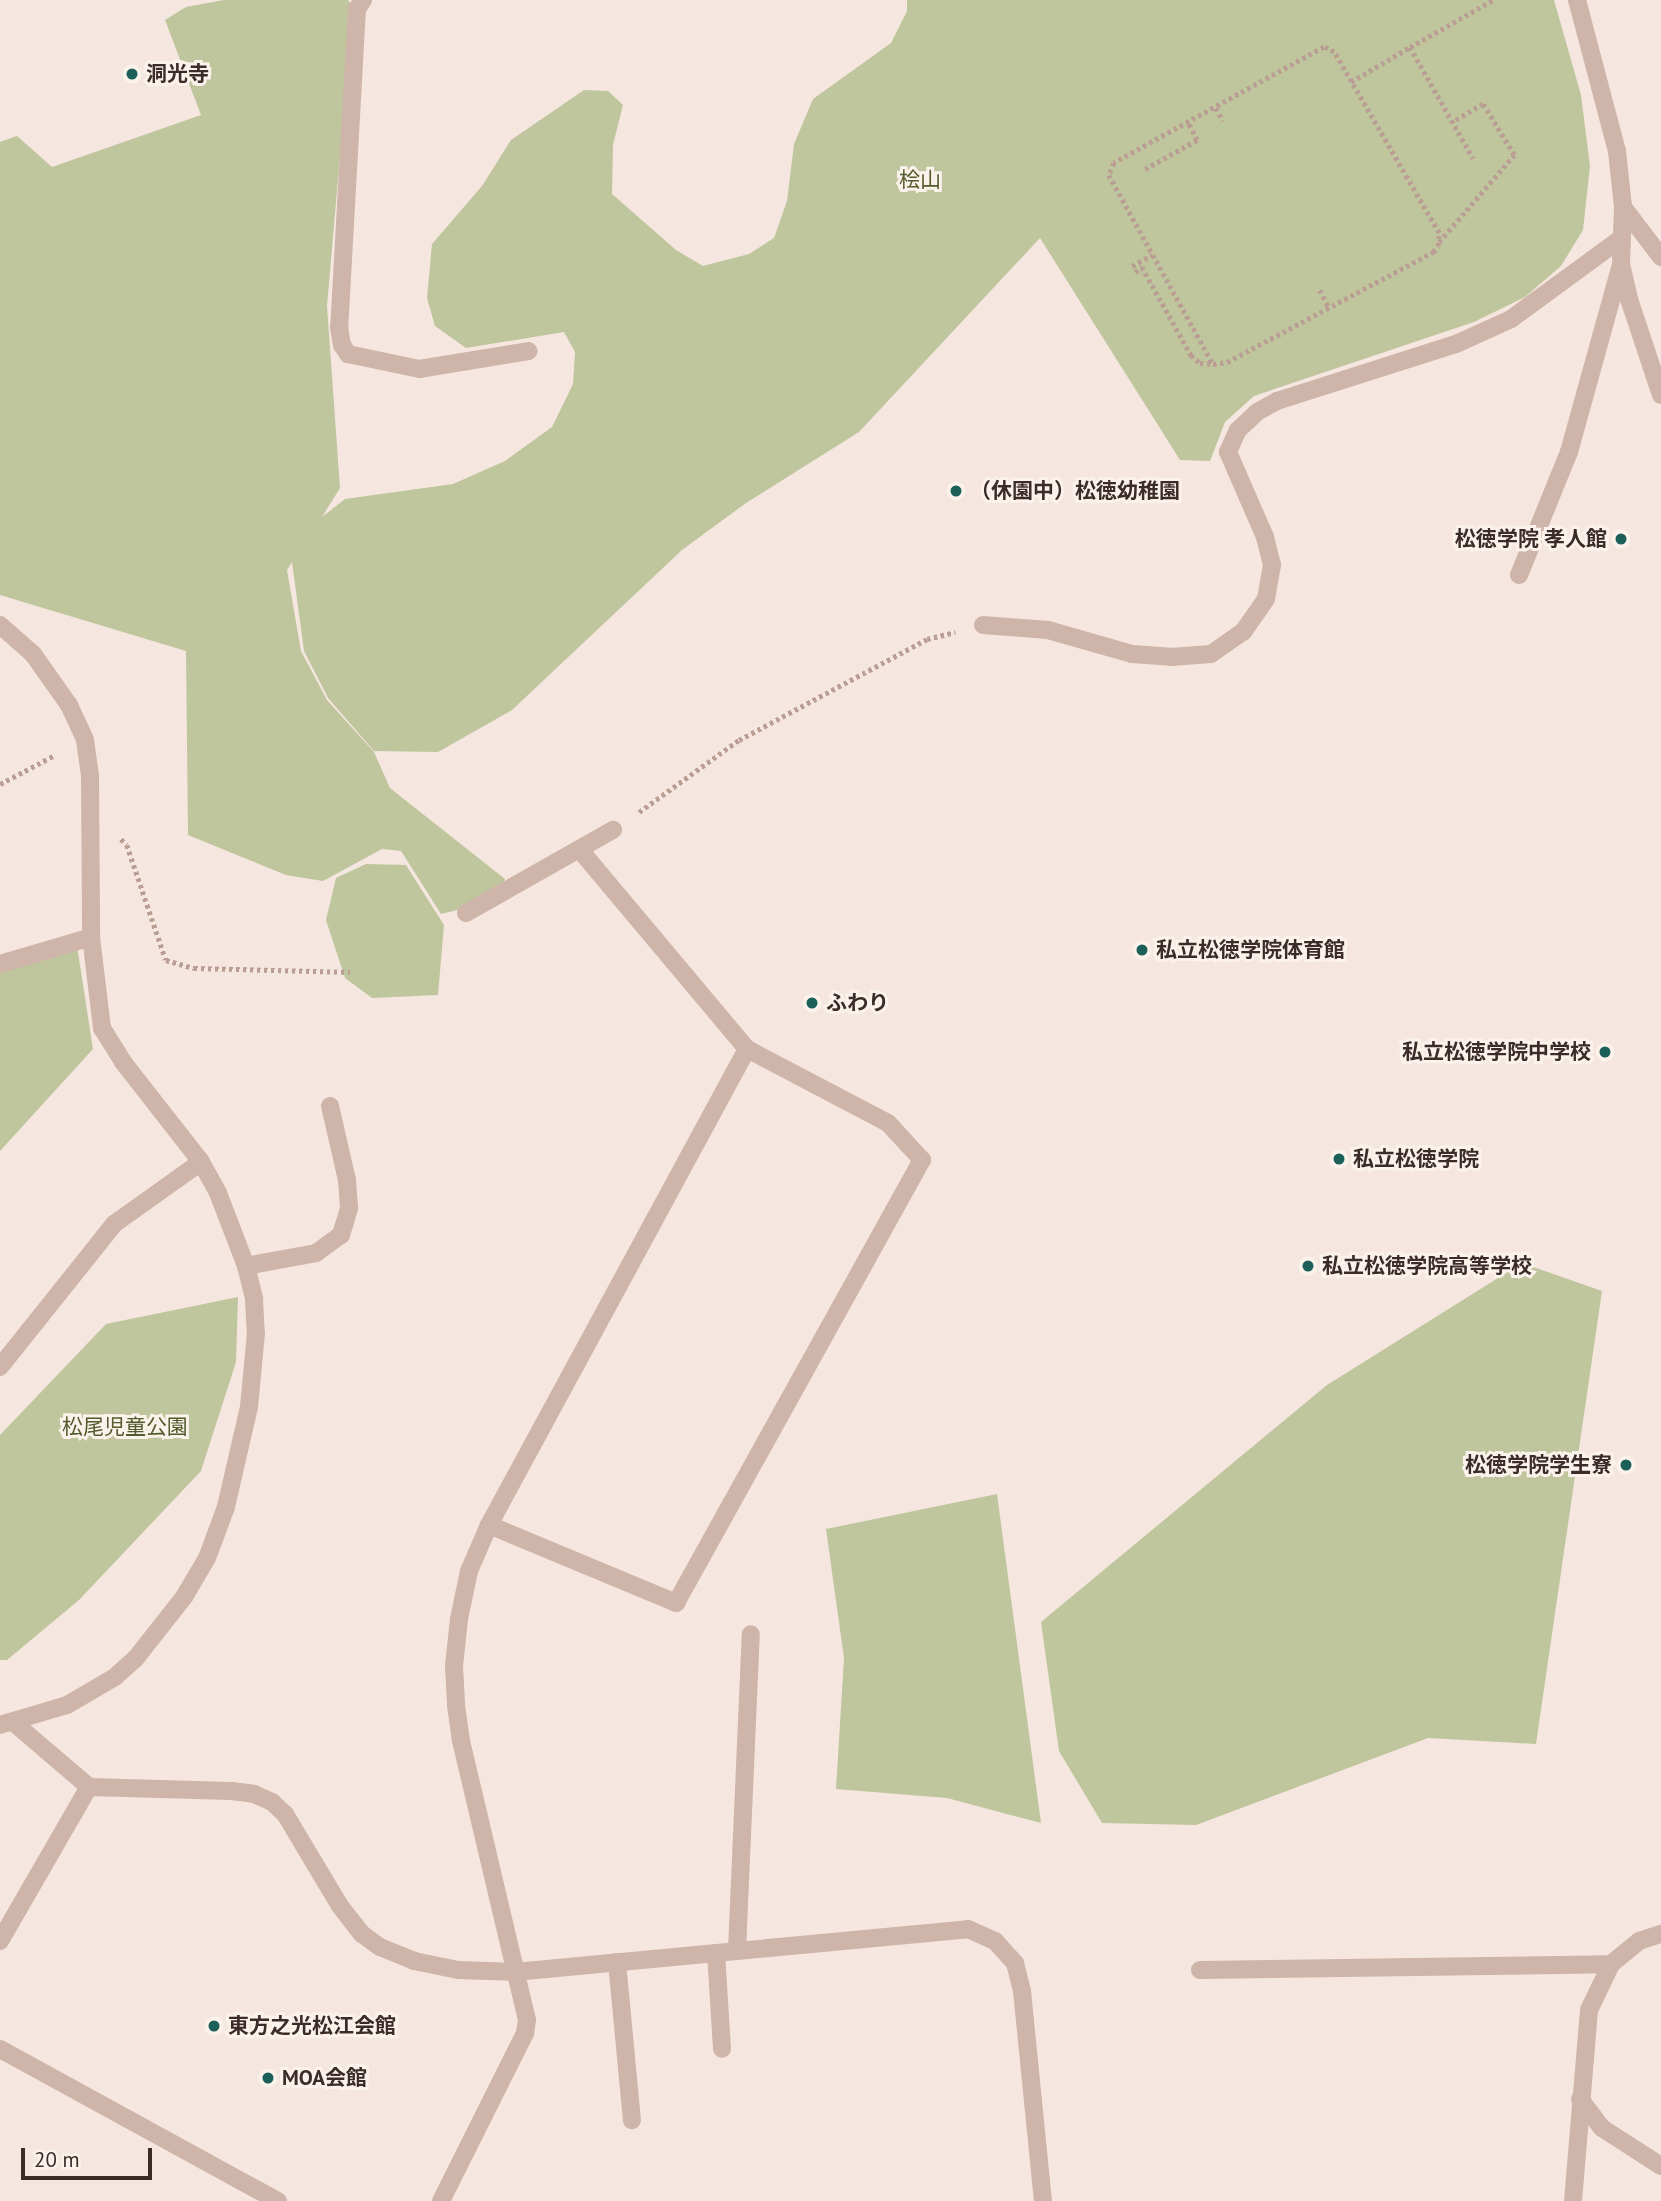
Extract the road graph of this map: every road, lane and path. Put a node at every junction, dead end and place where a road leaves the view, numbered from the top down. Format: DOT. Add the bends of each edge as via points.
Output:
graph roads {
  1 [pos="363,0"];
  2 [pos="1493,0"];
  3 [pos="1577,0"];
  4 [pos="1410,47"];
  5 [pos="1351,82"];
  6 [pos="1216,108"];
  7 [pos="1223,121"];
  8 [pos="1453,122"];
  9 [pos="1188,123"];
  10 [pos="1473,158"];
  11 [pos="1145,169"];
  12 [pos="1623,207"];
  13 [pos="1619,240"];
  14 [pos="1439,243"];
  15 [pos="1152,255"];
  16 [pos="1661,257"];
  17 [pos="1621,264"];
  18 [pos="1320,290"];
  19 [pos="1329,307"];
  20 [pos="529,351"];
  21 [pos="1213,364"];
  22 [pos="1661,395"];
  23 [pos="1518,575"];
  24 [pos="0,625"];
  25 [pos="983,625"];
  26 [pos="85,740"];
  27 [pos="0,784"];
  28 [pos="88,824"];
  29 [pos="613,830"];
  30 [pos="581,851"];
  31 [pos="466,913"];
  32 [pos="91,937"];
  33 [pos="0,964"];
  34 [pos="350,972"];
  35 [pos="747,1049"];
  36 [pos="330,1106"];
  37 [pos="201,1162"];
  38 [pos="246,1266"];
  39 [pos="4,1362"];
  40 [pos="489,1525"];
  41 [pos="751,1634"];
  42 [pos="6,1724"];
  43 [pos="89,1787"];
  44 [pos="1661,1934"];
  45 [pos="0,1941"];
  46 [pos="737,1950"];
  47 [pos="716,1953"];
  48 [pos="617,1962"];
  49 [pos="1611,1964"];
  50 [pos="1200,1970"];
  51 [pos="515,1972"];
  52 [pos="0,2049"];
  53 [pos="722,2049"];
  54 [pos="1580,2099"];
  55 [pos="632,2120"];
  56 [pos="1661,2166"];
  57 [pos="278,2201"];
  58 [pos="441,2201"];
  59 [pos="1043,2201"];
  60 [pos="1573,2201"];
  1 -- 20 [label="street" via="356,23 339,327 342,345 348,355 419,369"];
  2 -- 4 [label="path"];
  3 -- 12 [label="street" via="1617,151"];
  4 -- 5 [label="path"];
  4 -- 8 [label="path"];
  5 -- 6 [label="path" via="1334,52 1324,47"];
  5 -- 14 [label="path" via="1439,233"];
  6 -- 7 [label="path"];
  6 -- 9 [label="path"];
  8 -- 10 [label="path"];
  8 -- 14 [label="path" via="1483,104 1514,155"];
  9 -- 11 [label="path" via="1197,139"];
  9 -- 15 [label="path" via="1114,163 1109,175"];
  12 -- 13 [label="street"];
  12 -- 16 [label="street"];
  13 -- 17 [label="street"];
  13 -- 25 [label="street" via="1511,319 1455,344 1277,401 1238,430 1228,452 1265,537 1272,565 1266,599 1243,632 1211,654 1132,654 1048,630"];
  14 -- 19 [label="path" via="1433,252"];
  15 -- 21 [label="path"];
  15 -- 21 [label="path" via="1134,269 1142,267 1191,355 1200,363"];
  17 -- 22 [label="street"];
  17 -- 23 [label="street" via="1569,452"];
  18 -- 19 [label="path"];
  19 -- 21 [label="path" via="1227,362"];
  24 -- 26 [label="street" via="33,654 69,705"];
  25 -- 29 [label="path" via="927,639 739,740"];
  26 -- 27 [label="path"];
  26 -- 28 [label="street" via="90,775"];
  28 -- 32 [label="street"];
  28 -- 34 [label="path" via="127,845 166,960 194,968"];
  29 -- 30 [label="street"];
  30 -- 31 [label="street"];
  30 -- 35 [label="street"];
  32 -- 33 [label="street"];
  32 -- 37 [label="street" via="102,1028"];
  35 -- 40 [label="street"];
  35 -- 40 [label="street" via="888,1123 922,1160 676,1603"];
  36 -- 38 [label="street" via="347,1180 349,1208 341,1235 316,1253"];
  37 -- 38 [label="street"];
  37 -- 39 [label="street" via="114,1224"];
  38 -- 42 [label="street" via="254,1299 255,1368 226,1507 207,1558 160,1630 115,1677 66,1704"];
  40 -- 51 [label="street" via="469,1571 459,1619 456,1704"];
  41 -- 46 [label="street"];
  42 -- 43 [label="street"];
  43 -- 45 [label="street"];
  43 -- 51 [label="street" via="231,1791 272,1801 285,1814 340,1906 362,1934 380,1947 414,1961 458,1970"];
  44 -- 49 [label="street" via="1639,1941"];
  46 -- 47 [label="street"];
  46 -- 59 [label="street" via="968,1928 995,1941 1016,1963 1022,1991"];
  47 -- 48 [label="street"];
  47 -- 53 [label="street"];
  48 -- 51 [label="street"];
  48 -- 55 [label="street"];
  49 -- 50 [label="street"];
  49 -- 54 [label="street" via="1589,2010"];
  51 -- 58 [label="street" via="527,2020 525,2034"];
  52 -- 57 [label="street"];
  54 -- 56 [label="street" via="1602,2128"];
  54 -- 60 [label="street"];
}
